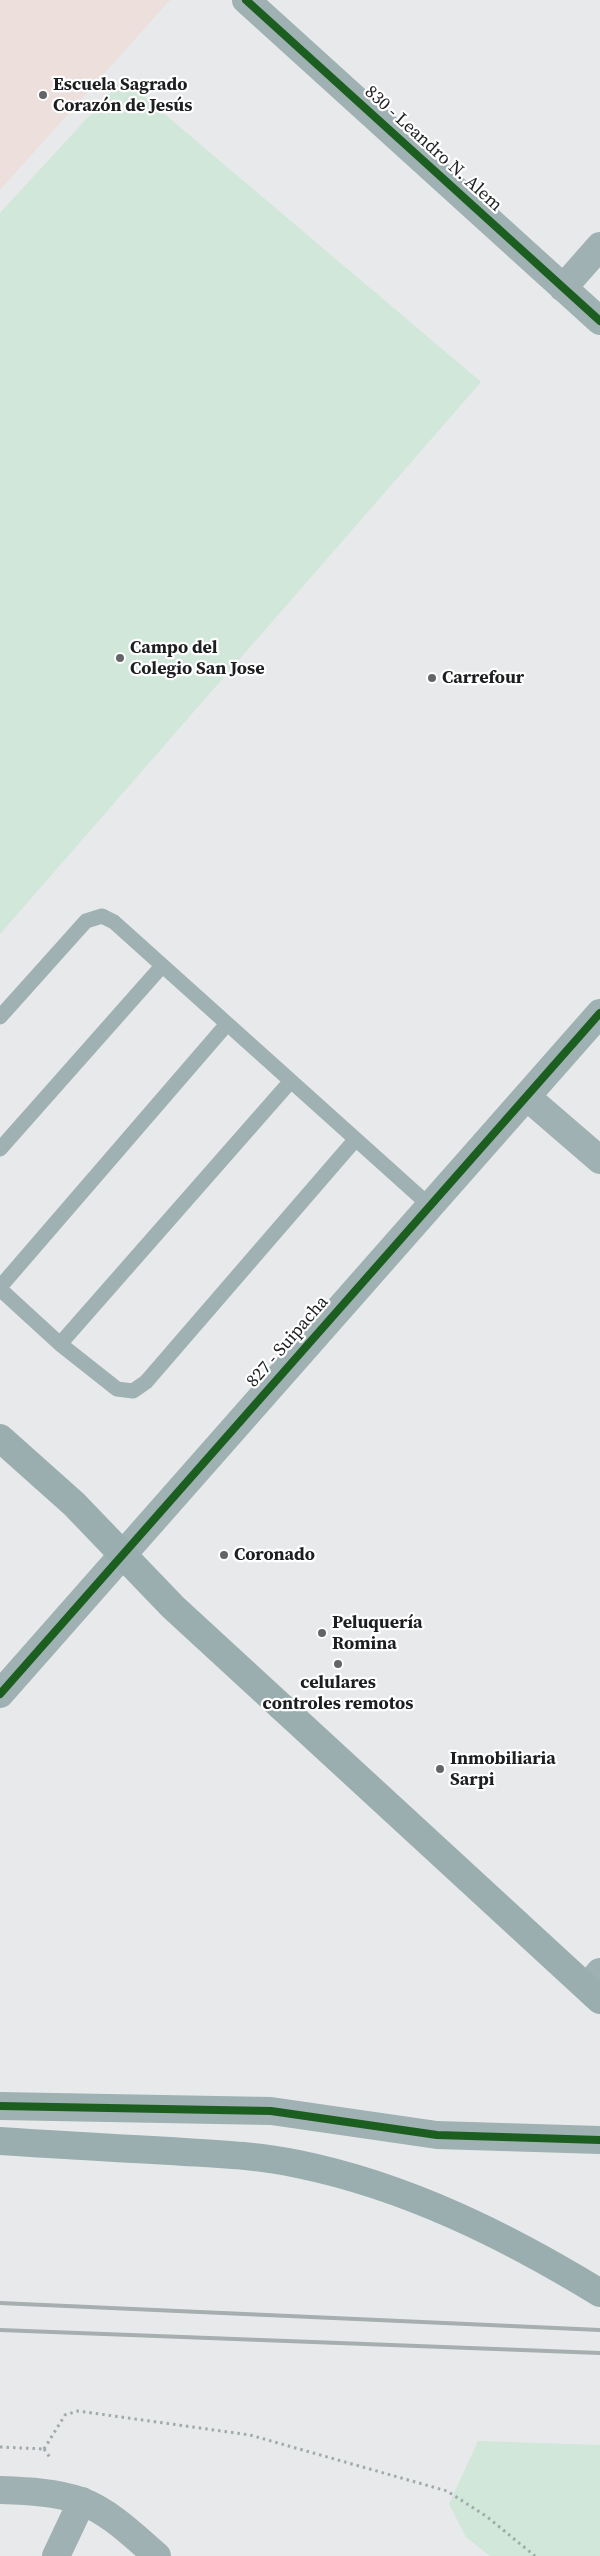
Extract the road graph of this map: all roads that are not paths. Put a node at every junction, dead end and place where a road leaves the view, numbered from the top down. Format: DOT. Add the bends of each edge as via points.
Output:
graph roads {
  1 [pos="246,0"];
  2 [pos="600,246"];
  3 [pos="564,288"];
  4 [pos="600,321"];
  5 [pos="162,966"];
  6 [pos="600,1013"];
  7 [pos="0,1017"];
  8 [pos="227,1024"];
  9 [pos="290,1082"];
  10 [pos="527,1097"];
  11 [pos="355,1140"];
  12 [pos="0,1149"];
  13 [pos="600,1160"];
  14 [pos="430,1204"];
  15 [pos="0,1288"];
  16 [pos="60,1344"];
  17 [pos="0,1438"];
  18 [pos="122,1553"];
  19 [pos="0,1694"];
  20 [pos="596,1986"];
  21 [pos="0,2106"];
  22 [pos="600,2140"];
  23 [pos="0,2141"];
  24 [pos="600,2293"];
  25 [pos="0,2490"];
  26 [pos="82,2501"];
  27 [pos="56,2556"];
  28 [pos="157,2556"];
  1 -- 3 [label="street, 830 - Leandro N. Alem"];
  2 -- 3 [label="street"];
  3 -- 4 [label="street, 830 - Leandro N. Alem"];
  5 -- 7 [label="lane" via="114,922 102,916 94,918 86,921"];
  5 -- 8 [label="lane"];
  5 -- 12 [label="lane"];
  6 -- 10 [label="street, 827 - Suipacha"];
  8 -- 9 [label="lane"];
  8 -- 15 [label="lane"];
  9 -- 11 [label="lane"];
  9 -- 16 [label="lane"];
  10 -- 13 [label="street"];
  10 -- 14 [label="street, 827 - Suipacha"];
  11 -- 14 [label="lane"];
  11 -- 16 [label="lane" via="146,1382 134,1391 117,1389"];
  14 -- 18 [label="street, 827 - Suipacha"];
  15 -- 16 [label="lane"];
  17 -- 18 [label="main road" via="74,1504"];
  18 -- 19 [label="street, 827 - Suipacha"];
  18 -- 20 [label="main road" via="173,1607"];
  21 -- 22 [label="street" via="271,2111 437,2135"];
  23 -- 24 [label="main road" via="218,2154 298,2164 385,2188 489,2230"];
  25 -- 26 [label="street" via="50,2493"];
  26 -- 27 [label="street"];
  26 -- 28 [label="street" via="129,2531"];
}
